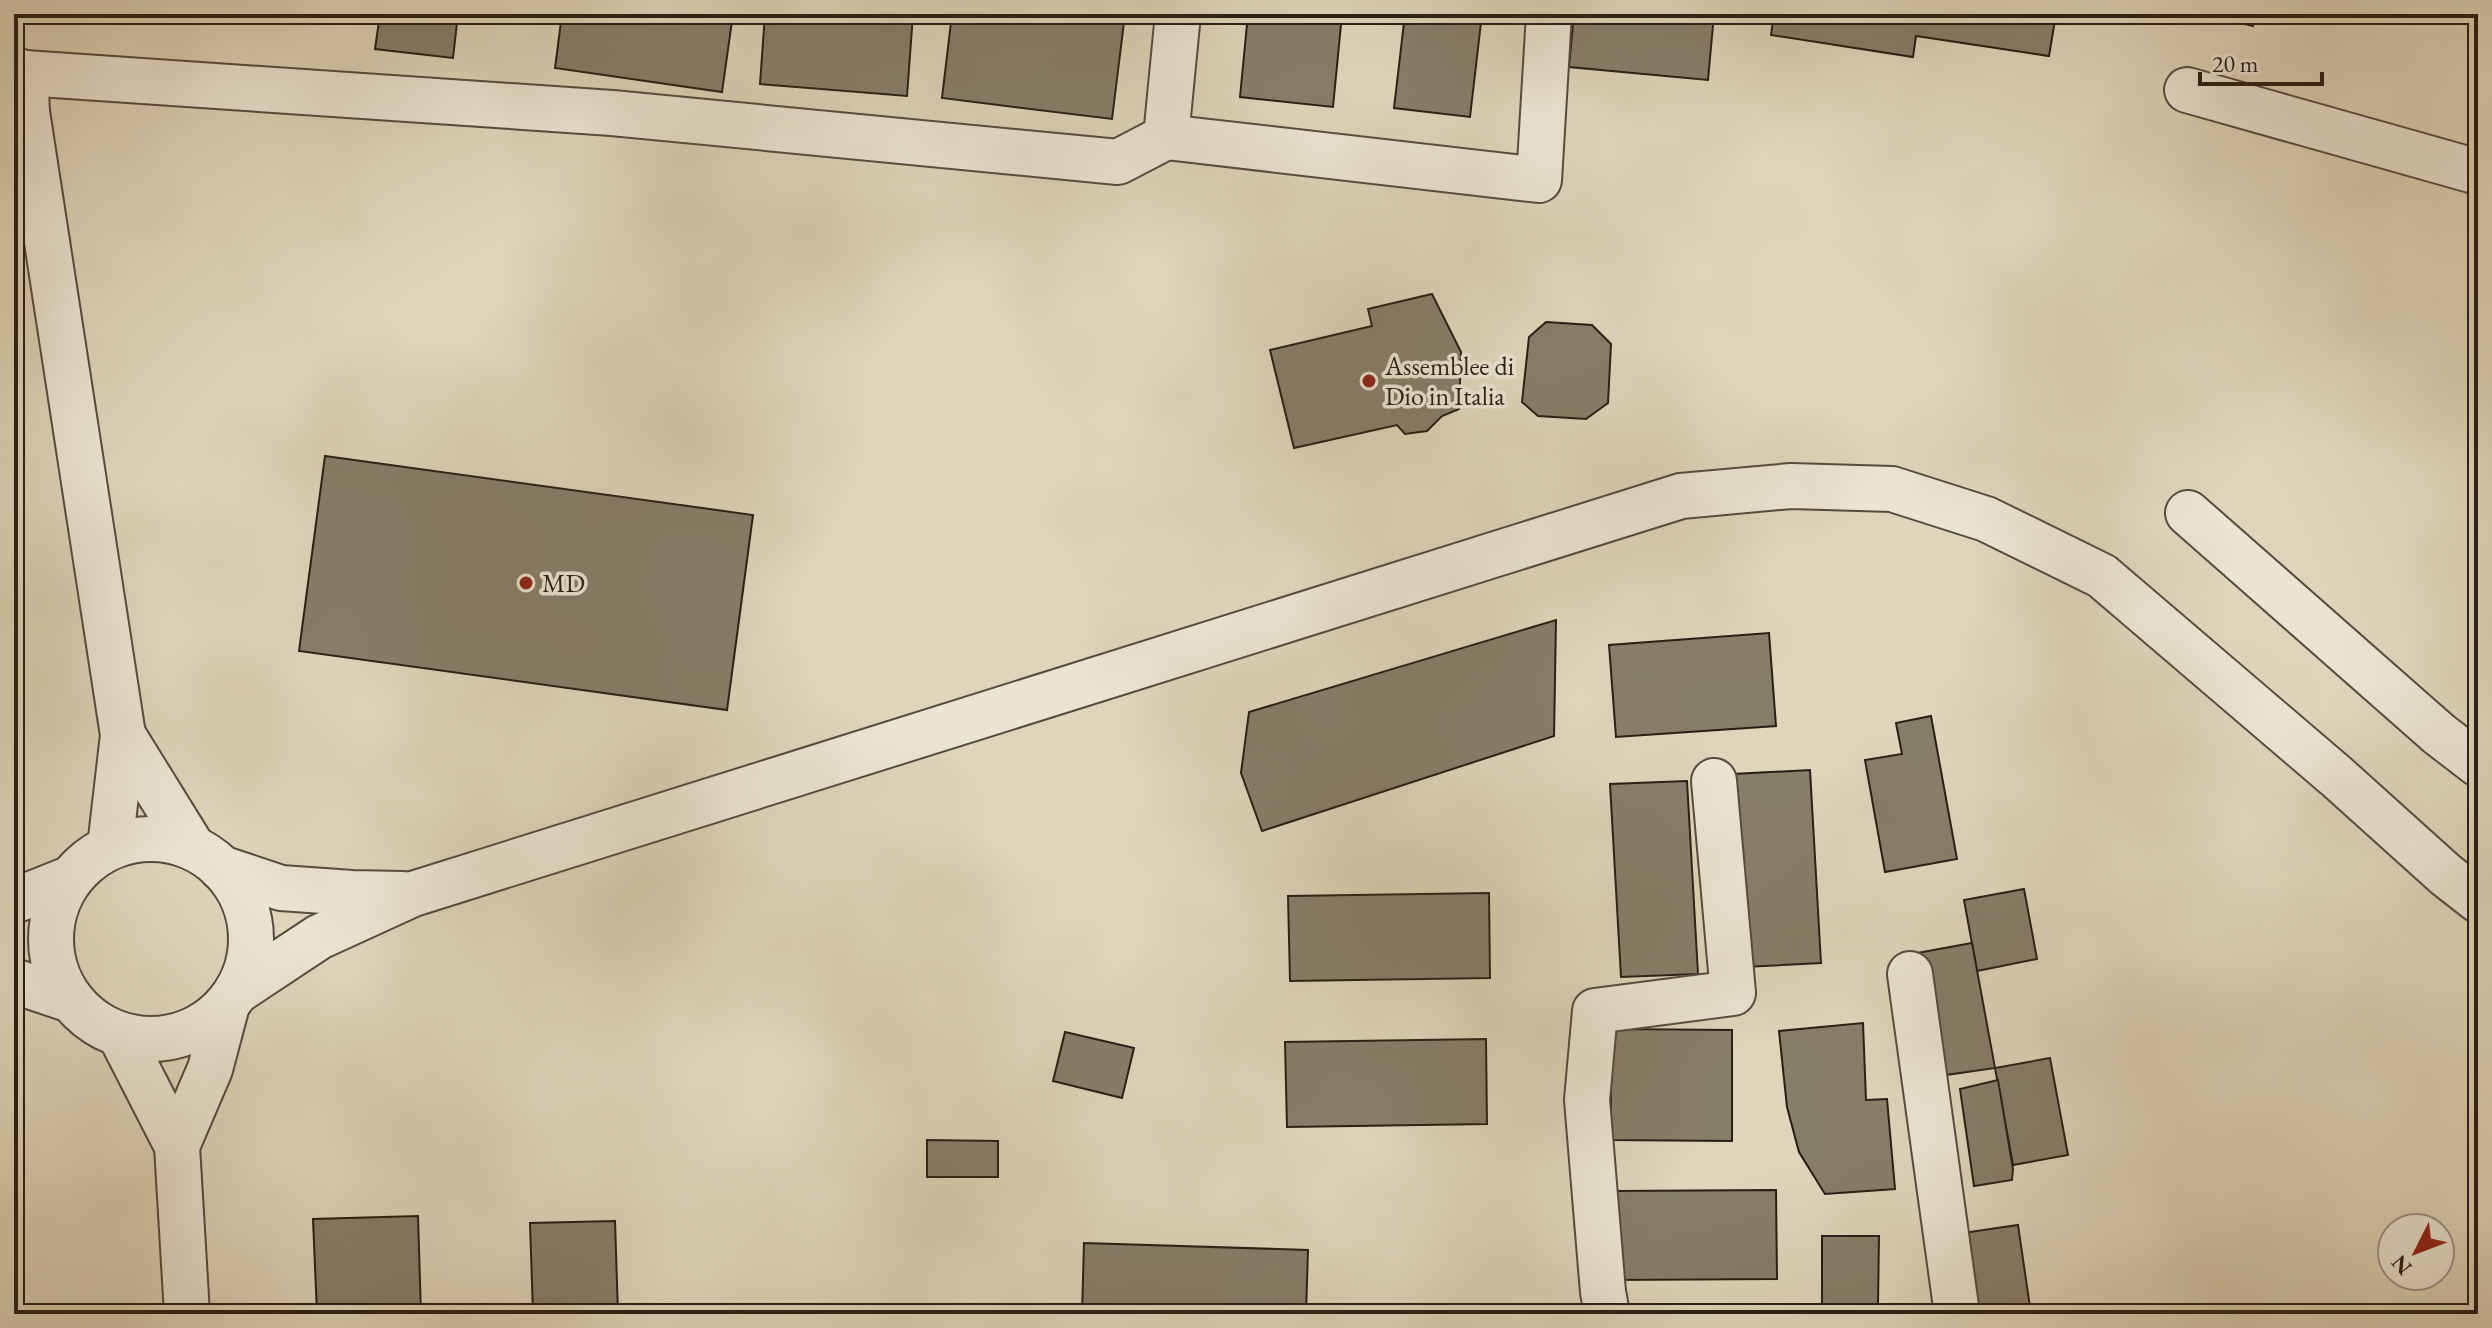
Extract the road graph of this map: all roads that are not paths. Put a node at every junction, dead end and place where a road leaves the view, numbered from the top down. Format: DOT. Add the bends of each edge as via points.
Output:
graph roads {
  1 [pos="1178,14"];
  2 [pos="1549,14"];
  3 [pos="19,72"];
  4 [pos="2187,90"];
  5 [pos="1166,137"];
  6 [pos="2478,172"];
  7 [pos="2188,513"];
  8 [pos="123,735"];
  9 [pos="2478,764"];
  10 [pos="1714,781"];
  11 [pos="110,847"];
  12 [pos="207,858"];
  13 [pos="69,879"];
  14 [pos="413,894"];
  15 [pos="2478,900"];
  16 [pos="14,901"];
  17 [pos="1910,974"];
  18 [pos="14,981"];
  19 [pos="232,999"];
  20 [pos="71,1000"];
  21 [pos="120,1035"];
  22 [pos="177,1146"];
  23 [pos="187,1314"];
  24 [pos="1607,1314"];
  25 [pos="1957,1314"];
  1 -- 5 [label="street"];
  2 -- 5 [label="street" via="1539,180"];
  3 -- 5 [label="street" via="612,113 1118,162"];
  3 -- 8 [label="street"];
  4 -- 6 [label="street"];
  7 -- 9 [label="street"];
  8 -- 11 [label="street"];
  8 -- 12 [label="street"];
  10 -- 24 [label="street" via="1733,993 1595,1011 1587,1100"];
  11 -- 12 [label="street" via="166,840"];
  11 -- 13 [label="street"];
  12 -- 14 [label="street" via="281,888"];
  12 -- 19 [label="street" via="238,889 248,914 247,968"];
  13 -- 16 [label="street"];
  13 -- 20 [label="street" via="55,908 50,940 55,971"];
  14 -- 15 [label="street" via="1681,496 1791,486 1892,489 1986,519 2102,576"];
  14 -- 19 [label="street" via="319,937"];
  17 -- 25 [label="street"];
  18 -- 20 [label="street"];
  19 -- 21 [label="street" via="205,1024 178,1036 149,1040"];
  19 -- 22 [label="street"];
  20 -- 21 [label="street" via="93,1021"];
  21 -- 22 [label="street"];
  22 -- 23 [label="street"];
}
